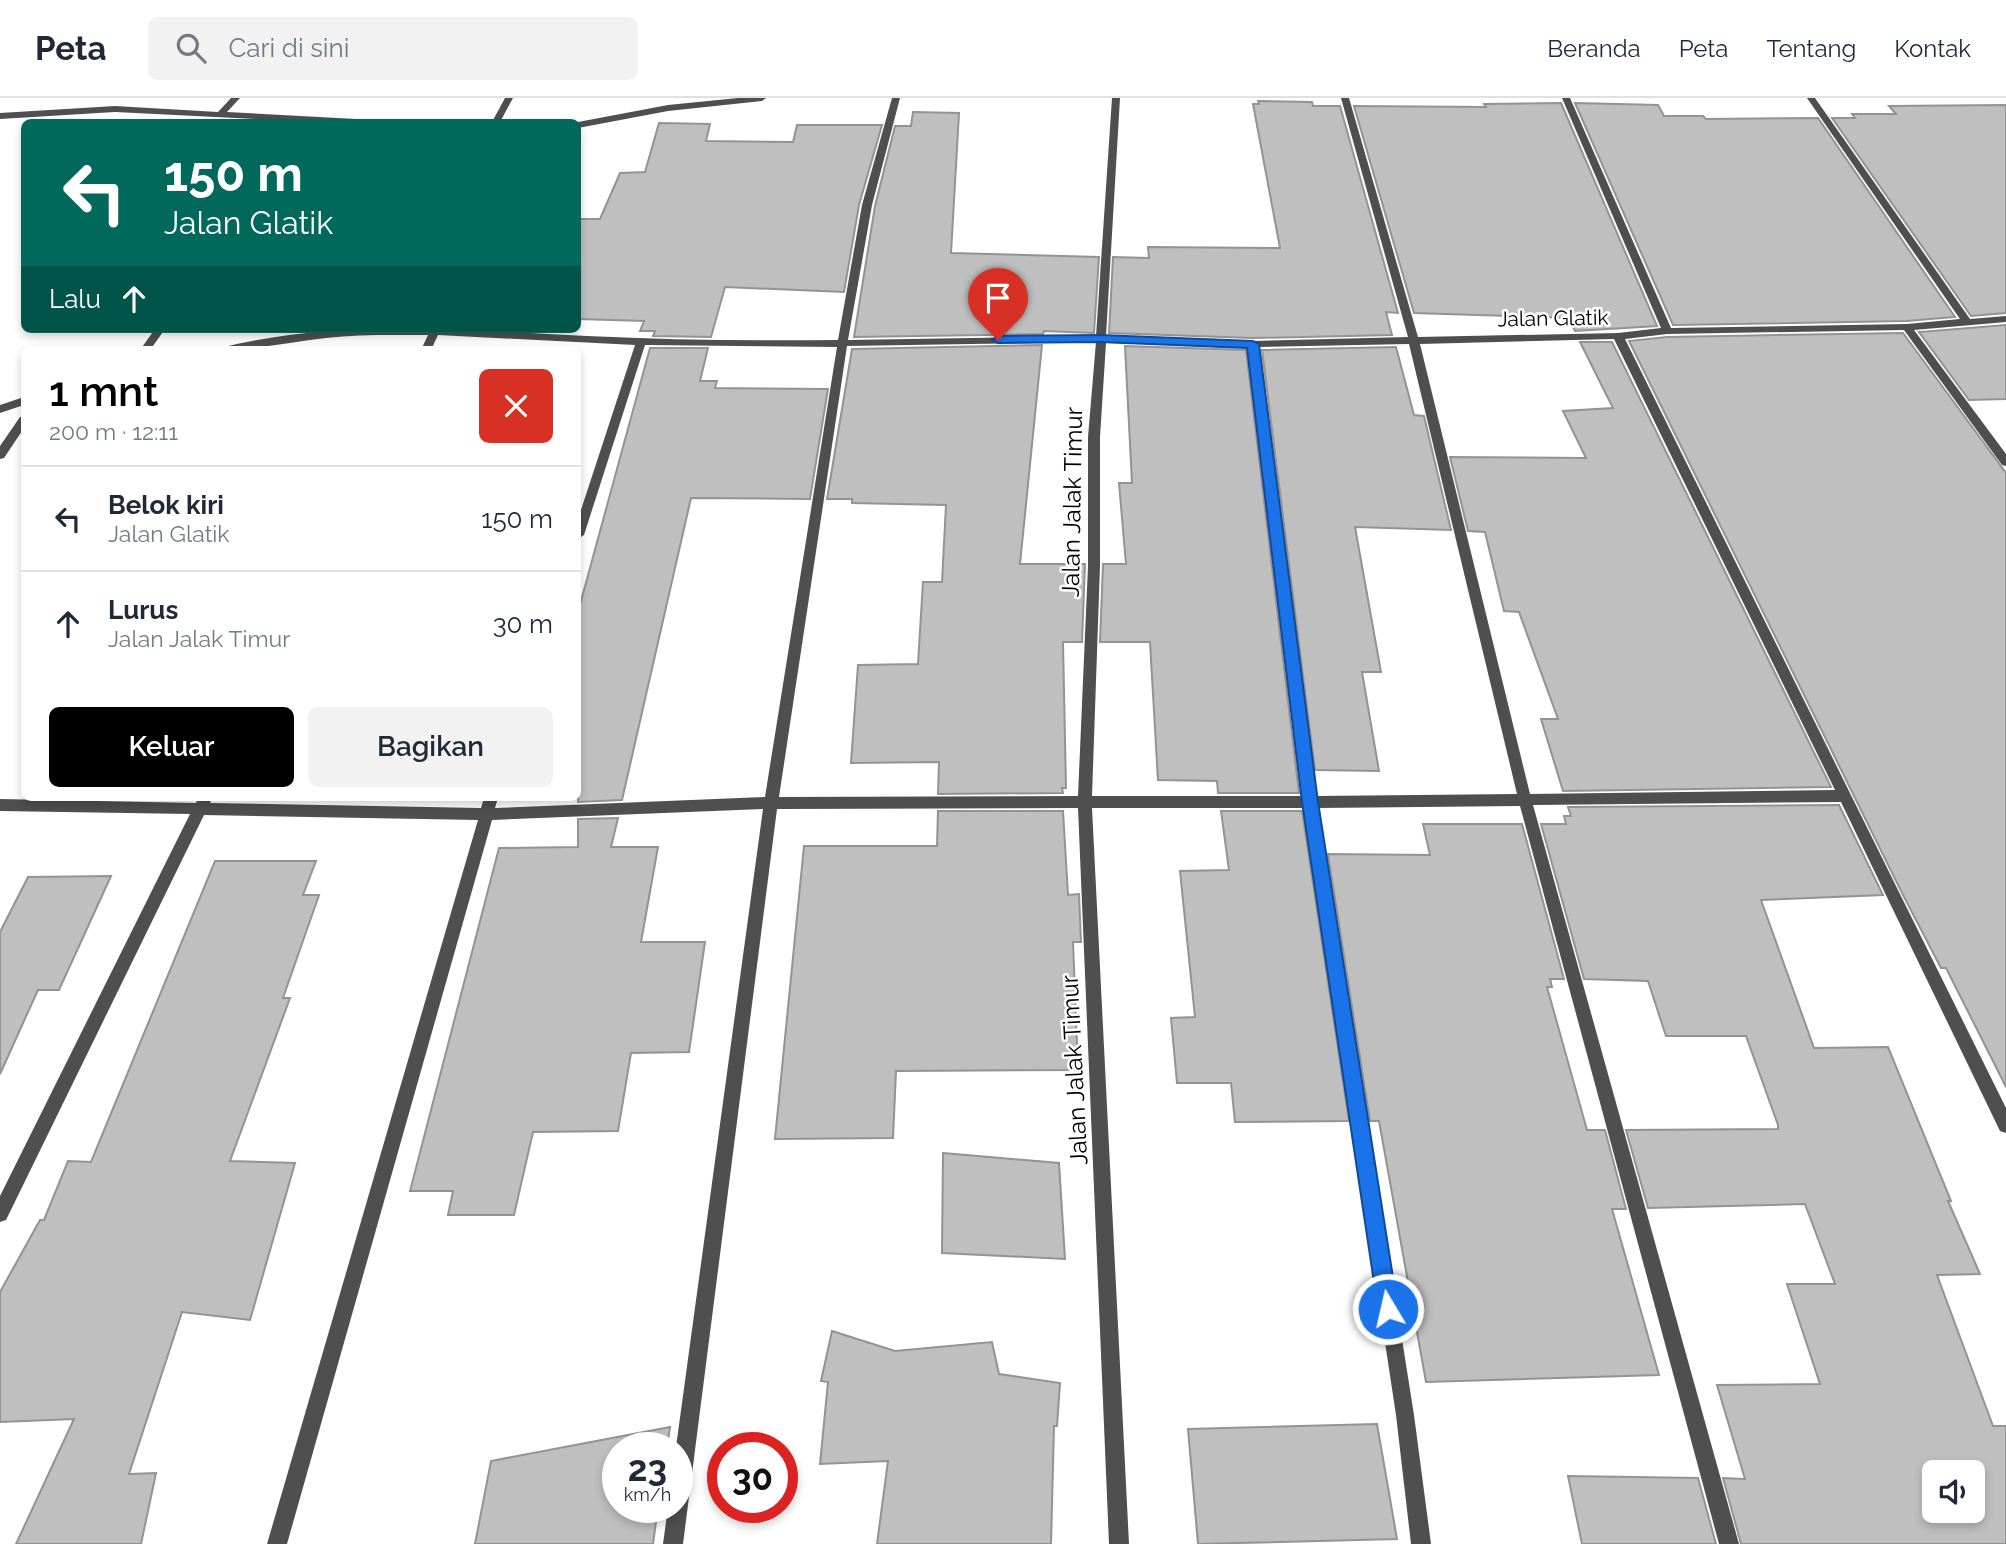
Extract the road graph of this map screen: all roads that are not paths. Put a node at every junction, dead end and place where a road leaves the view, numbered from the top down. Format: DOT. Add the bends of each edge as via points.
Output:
graph roads {
  1 [pos="99,98"];
  2 [pos="236,98"];
  3 [pos="509,98"];
  4 [pos="762,98"];
  5 [pos="896,98"];
  6 [pos="1116,98"];
  7 [pos="1345,98"];
  8 [pos="1566,98"];
  9 [pos="1811,98"];
  10 [pos="87,109"];
  11 [pos="220,114"];
  12 [pos="0,116"];
  13 [pos="284,119"];
  14 [pos="498,119"];
  15 [pos="581,124"];
  16 [pos="2006,319"];
  17 [pos="1966,322"];
  18 [pos="1906,327"];
  19 [pos="1667,331"];
  20 [pos="327,333"];
  21 [pos="472,333"];
  22 [pos="1618,336"];
  23 [pos="1101,339"];
  24 [pos="843,341"];
  25 [pos="1414,341"];
  26 [pos="641,342"];
  27 [pos="1253,344"];
  28 [pos="247,346"];
  29 [pos="21,402"];
  30 [pos="0,408"];
  31 [pos="21,424"];
  32 [pos="0,455"];
  33 [pos="2006,462"];
  34 [pos="581,526"];
  35 [pos="1845,796"];
  36 [pos="1525,800"];
  37 [pos="1085,801"];
  38 [pos="1310,802"];
  39 [pos="771,803"];
  40 [pos="202,804"];
  41 [pos="0,805"];
  42 [pos="488,806"];
  43 [pos="2006,1125"];
  44 [pos="0,1214"];
  45 [pos="276,1544"];
  46 [pos="673,1544"];
  47 [pos="1119,1544"];
  48 [pos="1421,1544"];
  49 [pos="1729,1544"];
  1 -- 10 [label="street"];
  2 -- 11 [label="street"];
  3 -- 14 [label="street"];
  4 -- 15 [label="street" via="668,108"];
  5 -- 24 [label="street" via="867,205"];
  6 -- 23 [label="street, Jalan Jalak Timur"];
  7 -- 25 [label="street"];
  8 -- 19 [label="street"];
  9 -- 17 [label="street"];
  10 -- 11 [label="street"];
  10 -- 12 [label="street"];
  11 -- 13 [label="street"];
  16 -- 17 [label="street, Jalan Glatik"];
  17 -- 18 [label="street, Jalan Glatik"];
  18 -- 19 [label="street, Jalan Glatik"];
  18 -- 33 [label="street"];
  19 -- 22 [label="street, Jalan Glatik"];
  20 -- 28 [label="street"];
  21 -- 26 [label="street"];
  22 -- 25 [label="street, Jalan Glatik"];
  22 -- 35 [label="street"];
  23 -- 24 [label="street"];
  23 -- 27 [label="street, Jalan Glatik"];
  23 -- 37 [label="street, Jalan Jalak Timur" via="1094,437"];
  24 -- 26 [label="street"];
  24 -- 39 [label="street"];
  25 -- 27 [label="street, Jalan Glatik"];
  25 -- 36 [label="street"];
  26 -- 34 [label="street"];
  27 -- 38 [label="street"];
  29 -- 30 [label="street"];
  31 -- 32 [label="street"];
  35 -- 36 [label="street"];
  35 -- 43 [label="street"];
  36 -- 38 [label="street"];
  36 -- 49 [label="street"];
  37 -- 38 [label="street"];
  37 -- 39 [label="street"];
  37 -- 47 [label="street, Jalan Jalak Timur"];
  38 -- 48 [label="street"];
  39 -- 42 [label="street"];
  39 -- 46 [label="street"];
  40 -- 41 [label="street"];
  40 -- 42 [label="street"];
  40 -- 44 [label="street"];
  42 -- 45 [label="street"];
}
